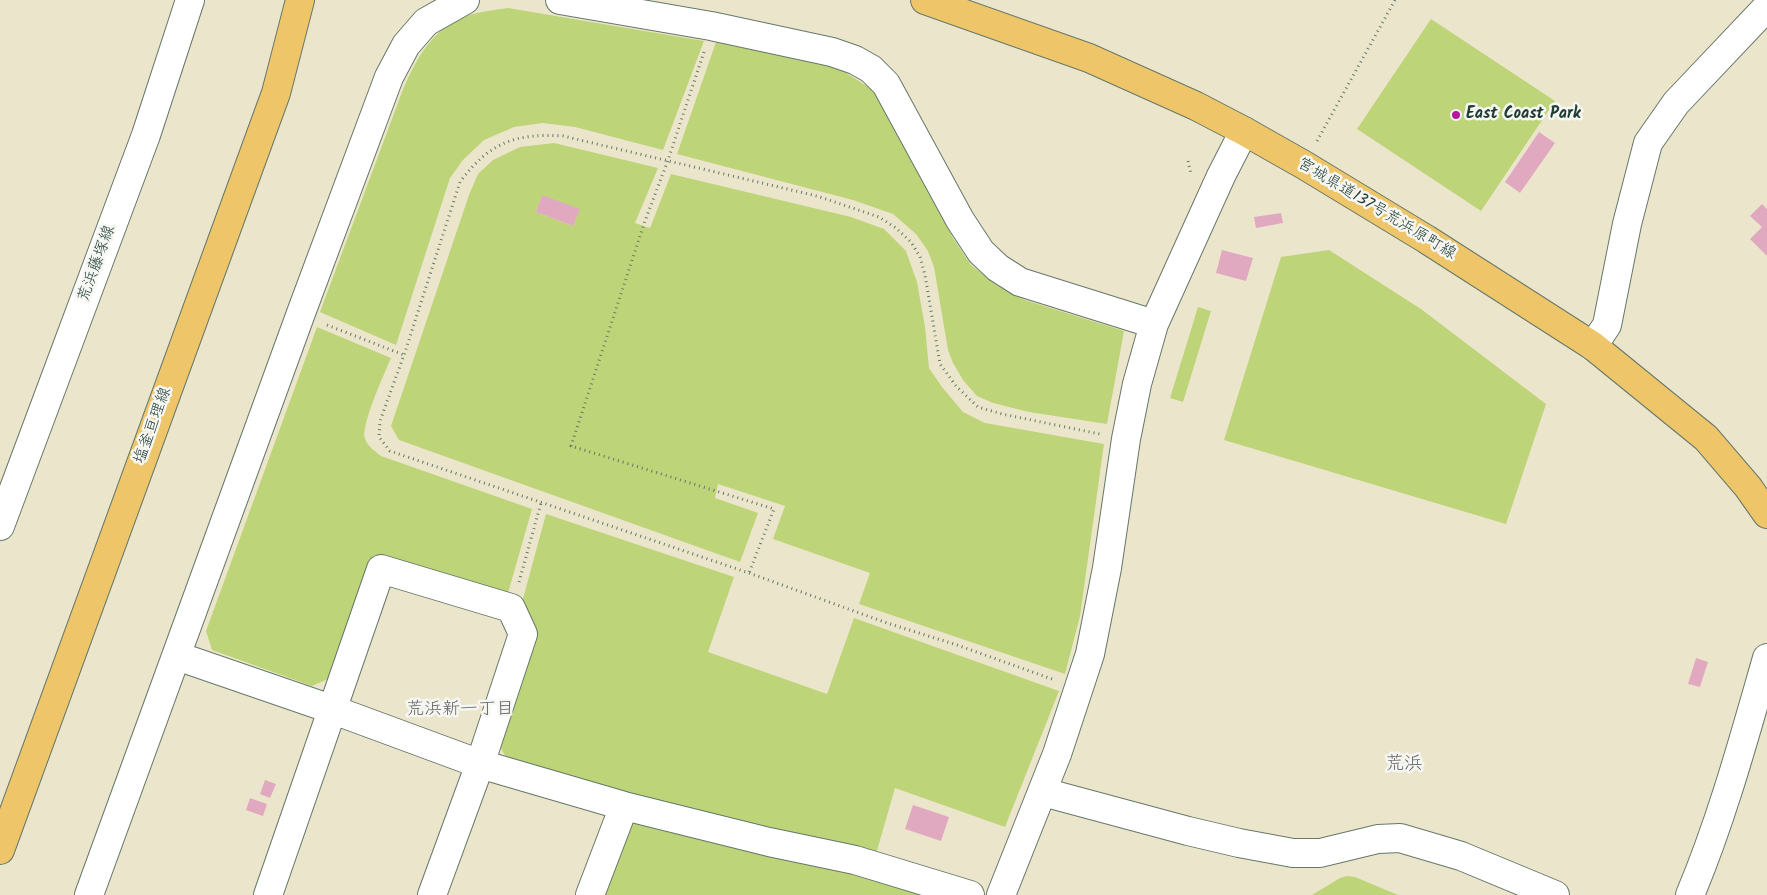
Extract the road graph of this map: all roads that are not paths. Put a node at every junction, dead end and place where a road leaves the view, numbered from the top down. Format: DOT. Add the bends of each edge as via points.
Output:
graph roads {
  1 [pos="190,0"];
  2 [pos="300,0"];
  3 [pos="465,0"];
  4 [pos="560,0"];
  5 [pos="925,0"];
  6 [pos="1767,7"];
  7 [pos="1244,131"];
  8 [pos="1154,324"];
  9 [pos="1593,346"];
  10 [pos="1767,514"];
  11 [pos="0,526"];
  12 [pos="177,656"];
  13 [pos="1767,658"];
  14 [pos="331,709"];
  15 [pos="480,764"];
  16 [pos="1043,792"];
  17 [pos="624,806"];
  18 [pos="0,850"];
  19 [pos="89,895"];
  20 [pos="268,895"];
  21 [pos="432,895"];
  22 [pos="590,895"];
  23 [pos="970,895"];
  24 [pos="1001,895"];
  25 [pos="1555,895"];
  26 [pos="1690,895"];
  1 -- 11 [label="street, 荒浜藤塚線" via="146,135"];
  2 -- 18 [label="main road, 塩釜亘理線" via="276,93"];
  3 -- 12 [label="street" via="426,22 406,45 389,77"];
  4 -- 8 [label="street" via="711,26 832,52 855,60 871,69 886,84 960,220 981,252 998,268 1020,282"];
  5 -- 7 [label="main road, 宮城県道137号荒浜原町線" via="1089,58"];
  6 -- 9 [label="street" via="1676,103 1648,143 1627,224 1608,325"];
  7 -- 8 [label="street"];
  7 -- 9 [label="main road, 宮城県道137号荒浜原町線" via="1426,239"];
  8 -- 16 [label="street" via="1126,439 1107,568 1090,654"];
  9 -- 10 [label="main road, 宮城県道137号荒浜原町線" via="1706,438"];
  12 -- 14 [label="street"];
  12 -- 19 [label="street"];
  13 -- 26 [label="street" via="1730,785"];
  14 -- 15 [label="street"];
  14 -- 15 [label="street" via="381,569 511,608 524,634"];
  14 -- 20 [label="street"];
  15 -- 17 [label="street"];
  15 -- 21 [label="street"];
  16 -- 24 [label="street"];
  16 -- 25 [label="street" via="1205,835 1292,853 1320,853 1378,839 1400,838 1461,856"];
  17 -- 22 [label="street"];
  17 -- 23 [label="street" via="855,860"];
}
